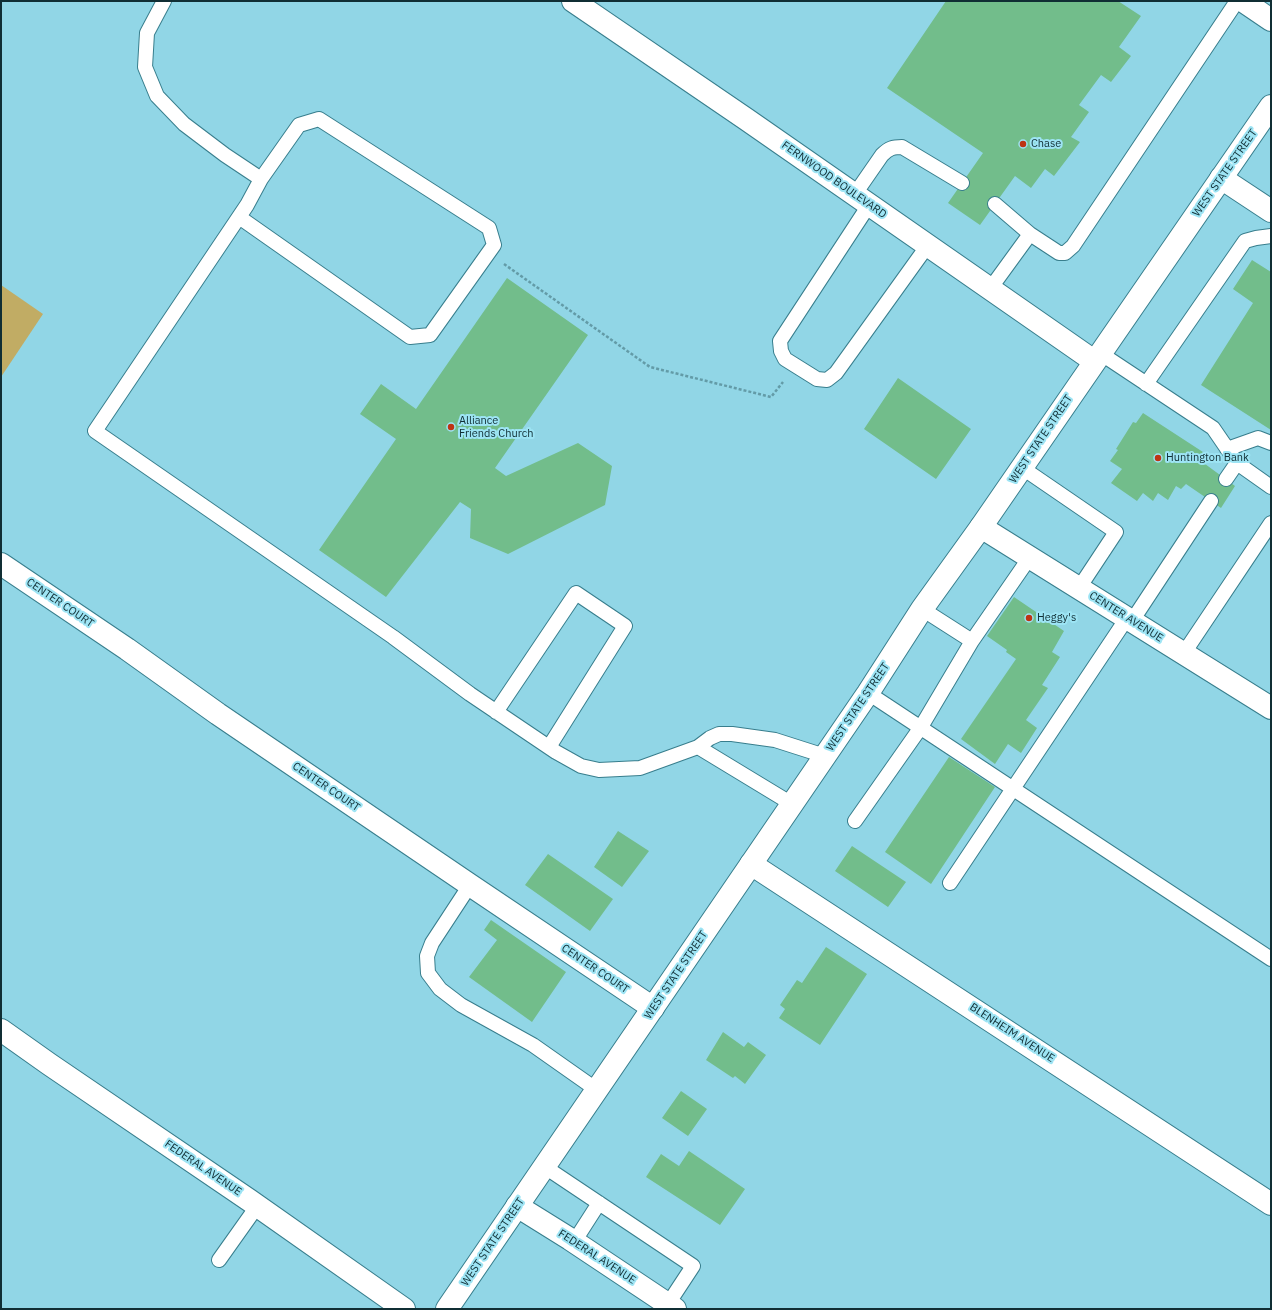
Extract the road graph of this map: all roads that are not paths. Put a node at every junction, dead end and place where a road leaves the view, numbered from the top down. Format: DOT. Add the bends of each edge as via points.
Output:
graph roads {
  1 [pos="164,1"];
  2 [pos="573,1"];
  3 [pos="1247,3"];
  4 [pos="1271,20"];
  5 [pos="1271,106"];
  6 [pos="1222,178"];
  7 [pos="261,179"];
  8 [pos="962,183"];
  9 [pos="862,200"];
  10 [pos="995,204"];
  11 [pos="1271,211"];
  12 [pos="239,217"];
  13 [pos="1030,234"];
  14 [pos="1271,236"];
  15 [pos="928,245"];
  16 [pos="990,288"];
  17 [pos="1097,357"];
  18 [pos="1146,384"];
  19 [pos="1271,443"];
  20 [pos="1227,449"];
  21 [pos="1237,463"];
  22 [pos="1021,467"];
  23 [pos="1226,479"];
  24 [pos="1271,487"];
  25 [pos="1211,501"];
  26 [pos="1271,523"];
  27 [pos="981,526"];
  28 [pos="1030,557"];
  29 [pos="1,564"];
  30 [pos="1079,588"];
  31 [pos="922,609"];
  32 [pos="1129,619"];
  33 [pos="972,641"];
  34 [pos="1184,654"];
  35 [pos="868,693"];
  36 [pos="1271,708"];
  37 [pos="496,712"];
  38 [pos="921,727"];
  39 [pos="549,747"];
  40 [pos="698,747"];
  41 [pos="825,756"];
  42 [pos="1013,789"];
  43 [pos="792,804"];
  44 [pos="855,821"];
  45 [pos="751,864"];
  46 [pos="950,883"];
  47 [pos="470,885"];
  48 [pos="1271,959"];
  49 [pos="653,1008"];
  50 [pos="1,1030"];
  51 [pos="597,1090"];
  52 [pos="545,1167"];
  53 [pos="599,1203"];
  54 [pos="1271,1204"];
  55 [pos="258,1205"];
  56 [pos="517,1206"];
  57 [pos="574,1242"];
  58 [pos="219,1260"];
  59 [pos="672,1307"];
  60 [pos="404,1309"];
  61 [pos="447,1309"];
  1 -- 7 [label="lane" via="147,33 145,67 157,96 184,124"];
  2 -- 9 [label="main road, FERNWOOD BOULEVARD"];
  3 -- 4 [label="main road"];
  3 -- 13 [label="lane" via="1073,246 1065,253 1059,253"];
  5 -- 6 [label="main road, WEST STATE STREET"];
  6 -- 11 [label="main road"];
  6 -- 17 [label="main road, WEST STATE STREET"];
  7 -- 12 [label="lane"];
  7 -- 12 [label="lane" via="299,125 319,119 489,228 494,245 430,334 410,337"];
  8 -- 9 [label="lane" via="902,147 888,149"];
  9 -- 15 [label="main road, FERNWOOD BOULEVARD"];
  9 -- 15 [label="lane" via="780,341 781,351 786,359 817,379 827,380 836,372"];
  10 -- 13 [label="lane"];
  12 -- 37 [label="lane" via="95,431 312,580"];
  13 -- 16 [label="lane"];
  14 -- 18 [label="lane" via="1245,241"];
  15 -- 16 [label="main road, FERNWOOD BOULEVARD"];
  16 -- 17 [label="main road, FERNWOOD BOULEVARD"];
  17 -- 18 [label="lane"];
  17 -- 22 [label="main road, WEST STATE STREET"];
  18 -- 20 [label="lane" via="1213,428"];
  19 -- 20 [label="lane" via="1258,438"];
  20 -- 21 [label="lane"];
  21 -- 23 [label="lane"];
  21 -- 24 [label="lane"];
  22 -- 27 [label="main road, WEST STATE STREET"];
  22 -- 30 [label="lane" via="1116,532"];
  25 -- 32 [label="lane"];
  26 -- 34 [label="lane"];
  27 -- 28 [label="main road, CENTER AVENUE"];
  27 -- 31 [label="main road, WEST STATE STREET"];
  28 -- 30 [label="main road, CENTER AVENUE"];
  28 -- 33 [label="lane"];
  29 -- 47 [label="main road, CENTER COURT"];
  30 -- 32 [label="main road, CENTER AVENUE"];
  31 -- 33 [label="lane"];
  31 -- 35 [label="main road, WEST STATE STREET"];
  32 -- 34 [label="main road, CENTER AVENUE"];
  32 -- 42 [label="lane"];
  33 -- 38 [label="lane"];
  34 -- 36 [label="main road, CENTER AVENUE"];
  35 -- 38 [label="lane"];
  35 -- 41 [label="main road, WEST STATE STREET"];
  37 -- 39 [label="lane"];
  37 -- 39 [label="lane" via="576,593 625,626"];
  38 -- 42 [label="lane"];
  38 -- 44 [label="lane"];
  39 -- 40 [label="lane" via="580,766 599,770 640,768"];
  40 -- 41 [label="lane" via="719,734 732,734 775,740"];
  40 -- 43 [label="lane"];
  41 -- 43 [label="main road, WEST STATE STREET"];
  42 -- 46 [label="lane"];
  42 -- 48 [label="lane"];
  43 -- 45 [label="main road, WEST STATE STREET"];
  45 -- 49 [label="main road, WEST STATE STREET"];
  45 -- 54 [label="main road, BLENHEIM AVENUE"];
  47 -- 49 [label="main road, CENTER COURT"];
  47 -- 51 [label="lane" via="432,943 427,956 428,973 440,989 461,1005 534,1045"];
  49 -- 51 [label="main road, WEST STATE STREET"];
  50 -- 55 [label="main road, FEDERAL AVENUE"];
  51 -- 52 [label="main road, WEST STATE STREET"];
  52 -- 53 [label="lane"];
  52 -- 56 [label="main road, WEST STATE STREET"];
  53 -- 57 [label="lane"];
  53 -- 59 [label="lane" via="693,1266"];
  55 -- 58 [label="lane"];
  55 -- 60 [label="main road, FEDERAL AVENUE"];
  56 -- 57 [label="main road, FEDERAL AVENUE"];
  56 -- 61 [label="main road, WEST STATE STREET"];
  57 -- 59 [label="main road, FEDERAL AVENUE"];
}
